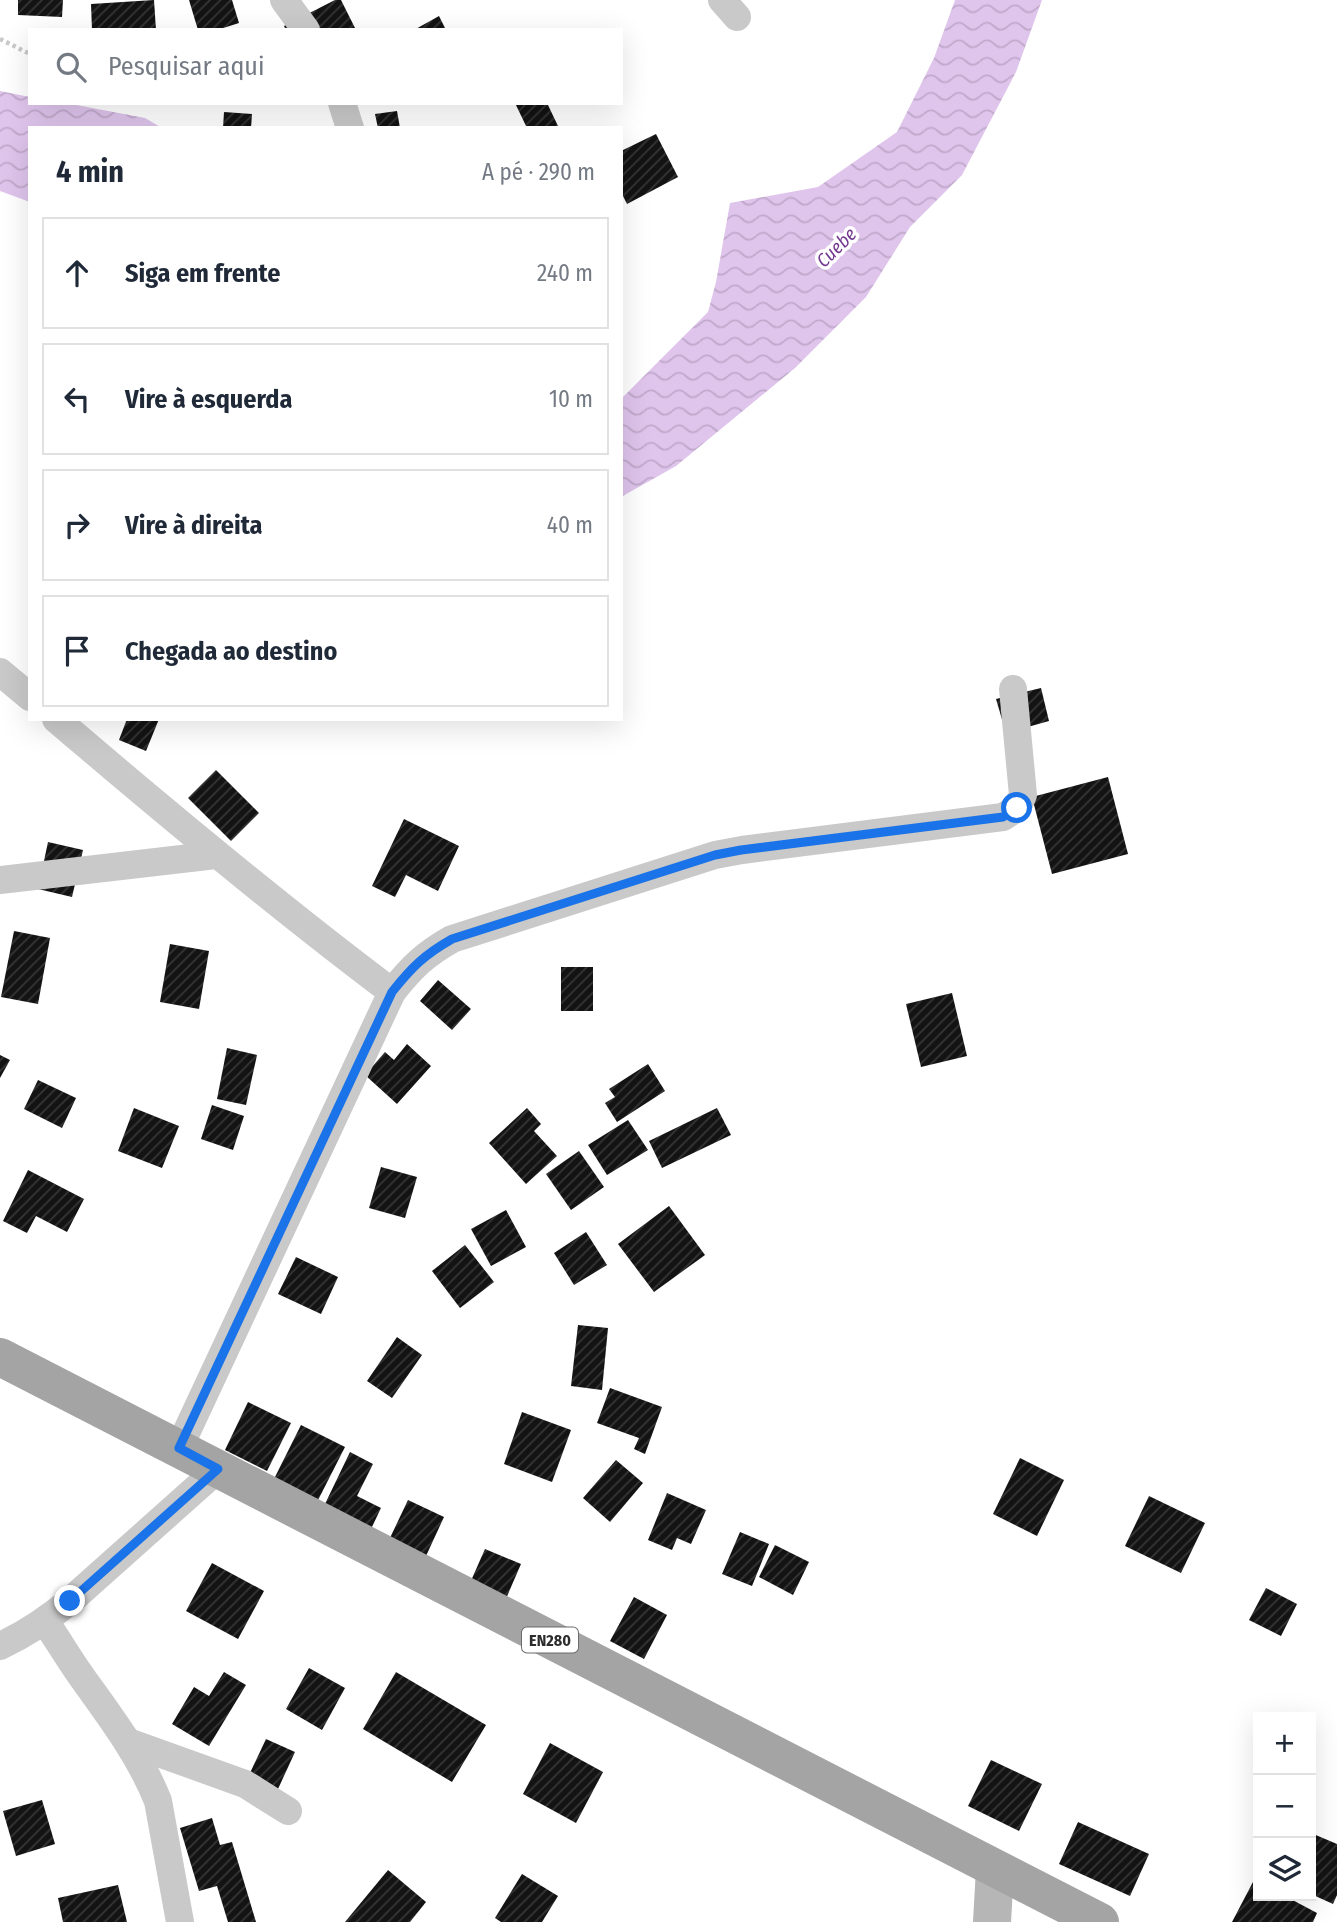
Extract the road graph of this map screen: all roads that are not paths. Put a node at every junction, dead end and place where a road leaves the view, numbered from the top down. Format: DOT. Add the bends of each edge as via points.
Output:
graph roads {
  1 [pos="284,0"];
  2 [pos="305,28"];
  3 [pos="343,105"];
  4 [pos="349,126"];
  5 [pos="0,672"];
  6 [pos="1013,688"];
  7 [pos="28,695"];
  8 [pos="58,721"];
  9 [pos="216,855"];
  10 [pos="0,880"];
  11 [pos="392,992"];
  12 [pos="0,1357"];
  13 [pos="179,1448"];
  14 [pos="218,1469"];
  15 [pos="45,1621"];
  16 [pos="0,1646"];
  17 [pos="128,1742"];
  18 [pos="288,1811"];
  19 [pos="995,1869"];
  20 [pos="180,1922"];
  21 [pos="992,1922"];
  22 [pos="1100,1922"];
  1 -- 2 [label="street"];
  3 -- 4 [label="street"];
  5 -- 7 [label="street"];
  6 -- 11 [label="street" via="1023,795 1017,808 1003,817 715,855 452,939 414,965"];
  8 -- 9 [label="street"];
  9 -- 10 [label="street"];
  9 -- 11 [label="street"];
  11 -- 13 [label="street"];
  12 -- 13 [label="main road, EN280"];
  13 -- 14 [label="main road, EN280"];
  14 -- 15 [label="street"];
  14 -- 19 [label="main road, EN280"];
  15 -- 16 [label="street"];
  15 -- 17 [label="street"];
  17 -- 18 [label="street" via="245,1784"];
  17 -- 20 [label="street" via="158,1801"];
  19 -- 21 [label="main road"];
  19 -- 22 [label="main road, EN280"];
}
